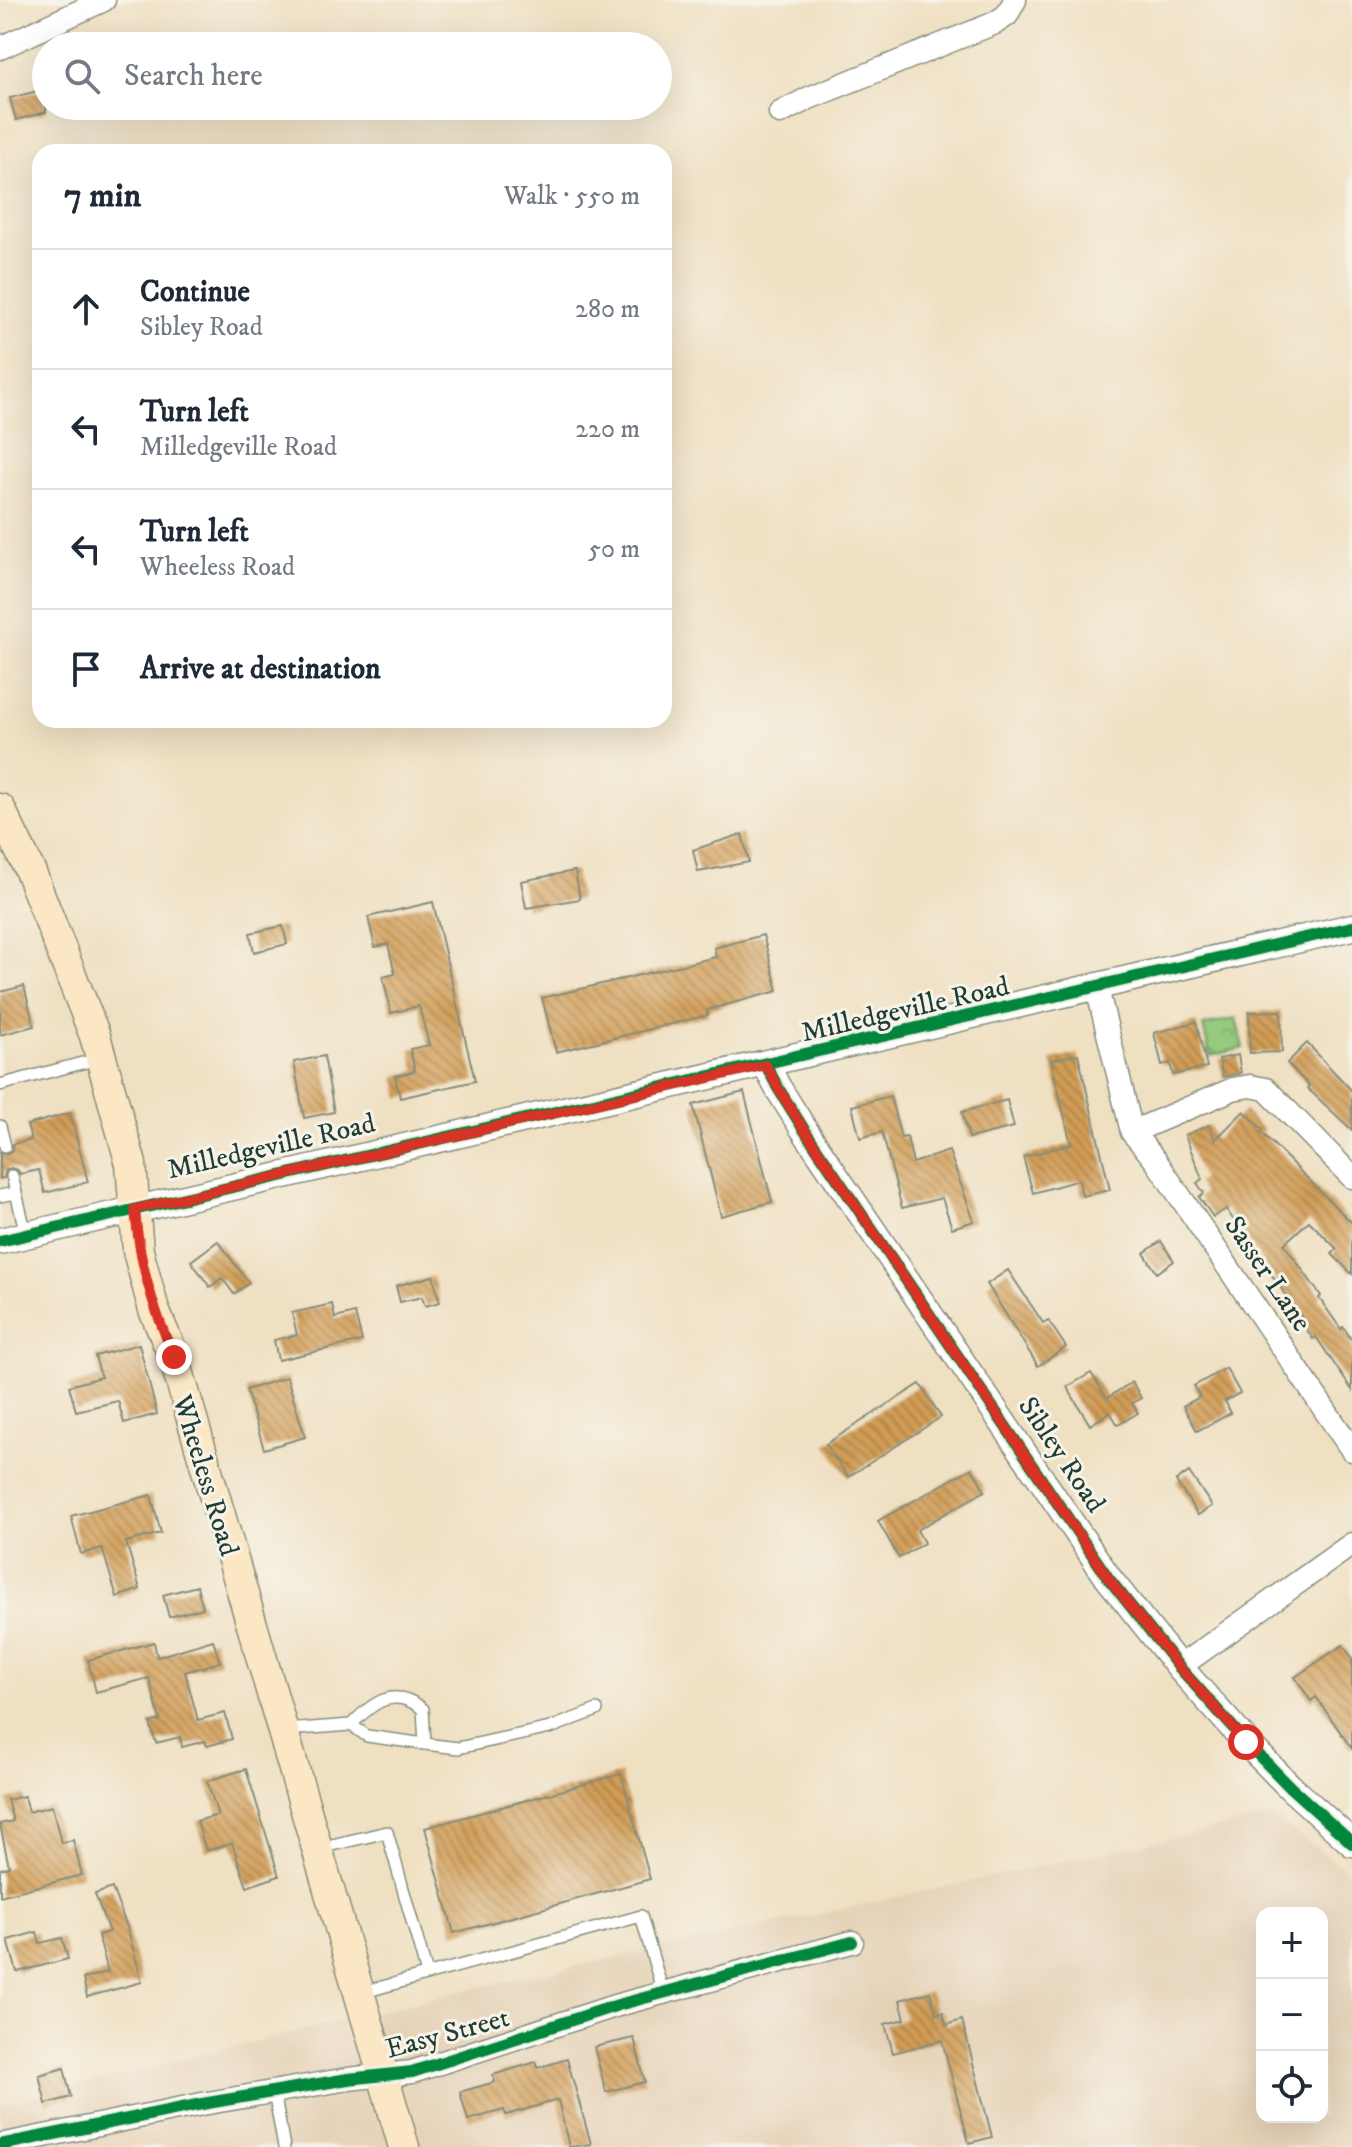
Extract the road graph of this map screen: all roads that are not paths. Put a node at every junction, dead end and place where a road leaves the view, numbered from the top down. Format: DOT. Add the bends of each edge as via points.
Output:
graph roads {
  1 [pos="104,0"];
  2 [pos="1015,0"];
  3 [pos="35,32"];
  4 [pos="32,33"];
  5 [pos="0,48"];
  6 [pos="780,113"];
  7 [pos="0,809"];
  8 [pos="1352,927"];
  9 [pos="1097,988"];
  10 [pos="102,1058"];
  11 [pos="766,1065"];
  12 [pos="0,1085"];
  13 [pos="0,1126"];
  14 [pos="1132,1132"];
  15 [pos="5,1146"];
  16 [pos="12,1176"];
  17 [pos="1352,1177"];
  18 [pos="15,1193"];
  19 [pos="0,1196"];
  20 [pos="135,1209"];
  21 [pos="26,1235"];
  22 [pos="0,1241"];
  23 [pos="1352,1450"];
  24 [pos="1352,1544"];
  25 [pos="1179,1667"];
  26 [pos="597,1710"];
  27 [pos="351,1725"];
  28 [pos="285,1730"];
  29 [pos="425,1744"];
  30 [pos="1352,1843"];
  31 [pos="319,1848"];
  32 [pos="852,1942"];
  33 [pos="427,1974"];
  34 [pos="360,1993"];
  35 [pos="663,1993"];
  36 [pos="384,2075"];
  37 [pos="274,2092"];
  38 [pos="0,2145"];
  39 [pos="284,2147"];
  40 [pos="404,2147"];
  1 -- 3 [label="street"];
  2 -- 6 [label="street" via="995,23"];
  4 -- 5 [label="street"];
  7 -- 10 [label="main road, Wheeless Road" via="31,873"];
  8 -- 9 [label="street, Milledgeville Road"];
  9 -- 11 [label="street, Milledgeville Road"];
  9 -- 14 [label="street, Sasser Lane"];
  10 -- 12 [label="lane"];
  10 -- 20 [label="main road, Wheeless Road" via="131,1164"];
  11 -- 20 [label="street, Milledgeville Road"];
  11 -- 25 [label="street, Sibley Road" via="803,1128 1109,1579"];
  13 -- 15 [label="lane"];
  14 -- 17 [label="street" via="1233,1089 1266,1089"];
  14 -- 23 [label="street, Sasser Lane"];
  16 -- 18 [label="lane"];
  18 -- 19 [label="lane"];
  18 -- 21 [label="lane"];
  20 -- 21 [label="street, Milledgeville Road"];
  20 -- 28 [label="main road, Wheeless Road" via="138,1251 154,1310 174,1357"];
  21 -- 22 [label="street, Milledgeville Road"];
  24 -- 25 [label="street"];
  25 -- 30 [label="street, Sibley Road" via="1257,1753"];
  26 -- 29 [label="lane" via="550,1728 458,1748"];
  27 -- 28 [label="lane"];
  27 -- 29 [label="lane" via="367,1736"];
  27 -- 29 [label="lane" via="370,1705 410,1698 423,1709"];
  28 -- 31 [label="main road, Wheeless Road"];
  31 -- 33 [label="lane" via="387,1832"];
  31 -- 34 [label="main road, Wheeless Road"];
  32 -- 35 [label="street, Easy Street"];
  33 -- 34 [label="lane"];
  33 -- 35 [label="lane" via="641,1916"];
  34 -- 36 [label="main road, Wheeless Road"];
  35 -- 36 [label="street, Easy Street" via="412,2072"];
  36 -- 37 [label="street, Easy Street"];
  36 -- 40 [label="main road, Wheeless Road"];
  37 -- 38 [label="street, Easy Street"];
  37 -- 39 [label="lane"];
}
